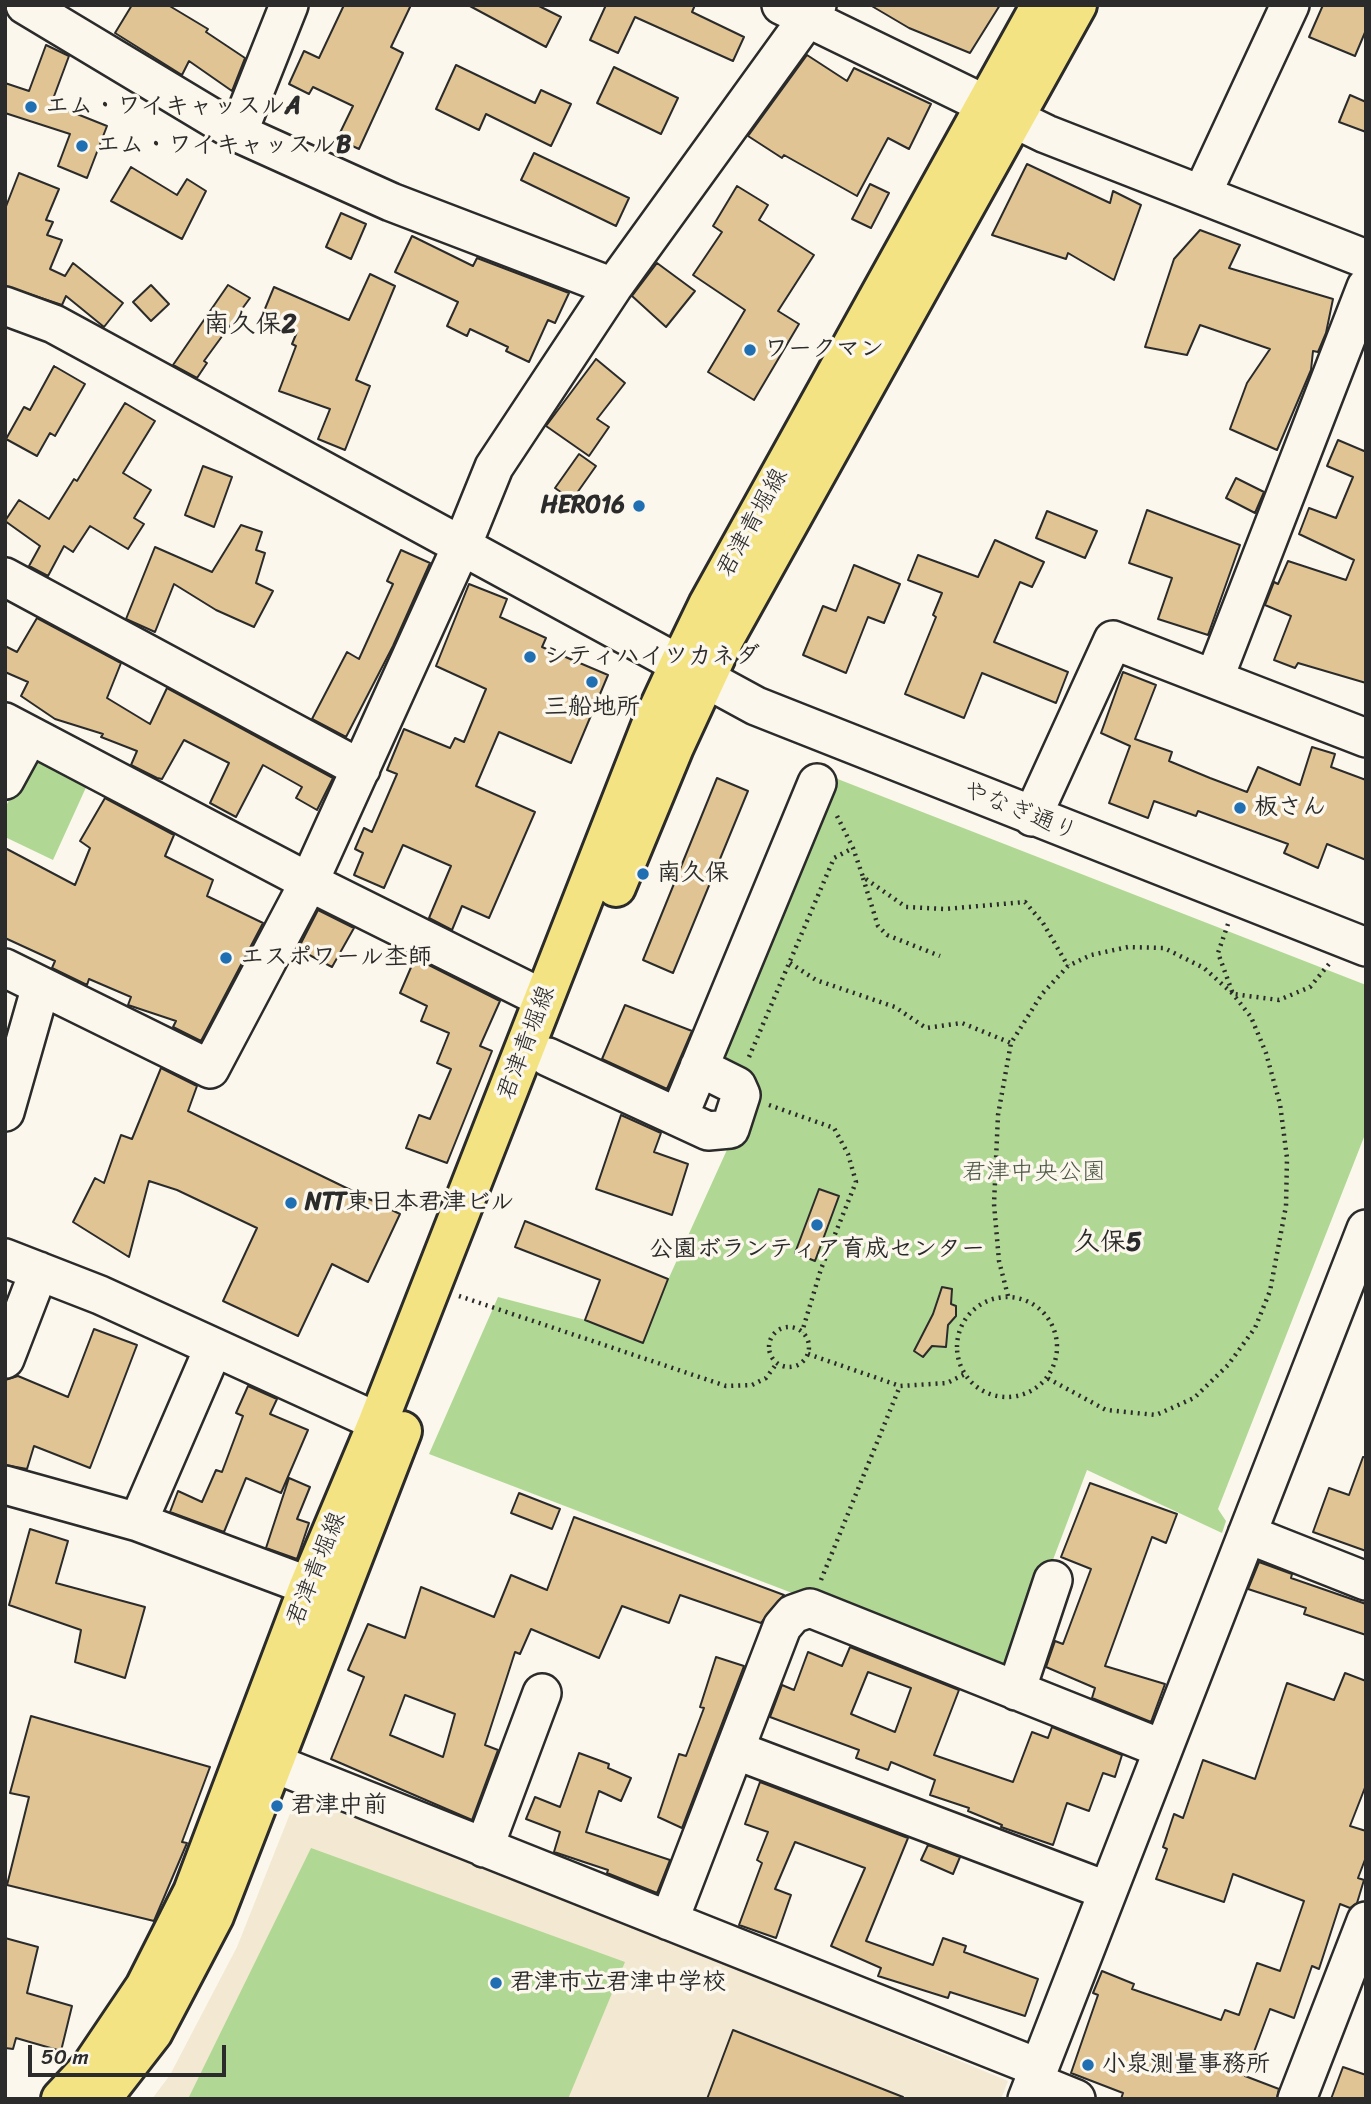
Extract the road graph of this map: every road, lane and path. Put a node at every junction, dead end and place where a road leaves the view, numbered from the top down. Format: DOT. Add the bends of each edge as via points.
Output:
graph roads {
  1 [pos="25,5"];
  2 [pos="289,5"];
  3 [pos="1041,5"];
  4 [pos="1077,5"];
  5 [pos="1290,5"];
  6 [pos="802,9"];
  7 [pos="1000,113"];
  8 [pos="238,133"];
  9 [pos="1202,194"];
  10 [pos="1366,259"];
  11 [pos="613,287"];
  12 [pos="1366,287"];
  13 [pos="5,306"];
  14 [pos="461,546"];
  15 [pos="5,577"];
  16 [pos="692,672"];
  17 [pos="1214,679"];
  18 [pos="17,729"];
  19 [pos="1366,738"];
  20 [pos="360,769"];
  21 [pos="5,780"];
  22 [pos="826,798"];
  23 [pos="1032,817"];
  24 [pos="853,848"];
  25 [pos="863,877"];
  26 [pos="309,882"];
  27 [pos="1237,897"];
  28 [pos="1357,943"];
  29 [pos="940,956"];
  30 [pos="790,963"];
  31 [pos="1068,966"];
  32 [pos="5,968"];
  33 [pos="41,986"];
  34 [pos="1234,994"];
  35 [pos="544,999"];
  36 [pos="1011,1043"];
  37 [pos="548,1057"];
  38 [pos="746,1063"];
  39 [pos="699,1067"];
  40 [pos="765,1094"];
  41 [pos="5,1112"];
  42 [pos="679,1116"];
  43 [pos="1366,1229"];
  44 [pos="5,1258"];
  45 [pos="39,1271"];
  46 [pos="455,1295"];
  47 [pos="1008,1296"];
  48 [pos="802,1332"];
  49 [pos="213,1349"];
  50 [pos="808,1354"];
  51 [pos="5,1359"];
  52 [pos="777,1363"];
  53 [pos="965,1374"];
  54 [pos="1047,1378"];
  55 [pos="900,1386"];
  56 [pos="378,1422"];
  57 [pos="5,1485"];
  58 [pos="138,1522"];
  59 [pos="1247,1534"];
  60 [pos="1054,1580"];
  61 [pos="1366,1581"];
  62 [pos="309,1586"];
  63 [pos="810,1608"];
  64 [pos="1016,1691"];
  65 [pos="542,1693"];
  66 [pos="735,1749"];
  67 [pos="1163,1749"];
  68 [pos="273,1763"];
  69 [pos="484,1848"];
  70 [pos="1108,1891"];
  71 [pos="669,1921"];
  72 [pos="1366,1921"];
  73 [pos="1033,2083"];
  74 [pos="61,2099"];
  75 [pos="101,2099"];
  76 [pos="1076,2099"];
  77 [pos="1297,2099"];
  1 -- 8 [label="street"];
  2 -- 8 [label="street"];
  3 -- 7 [label="main road, 君津青堀線"];
  4 -- 7 [label="main road, 君津青堀線"];
  5 -- 9 [label="street"];
  6 -- 7 [label="street"];
  6 -- 11 [label="street"];
  7 -- 9 [label="street"];
  7 -- 16 [label="main road, 君津青堀線" via="724,639"];
  8 -- 11 [label="street" via="391,202"];
  9 -- 10 [label="street"];
  11 -- 14 [label="street" via="494,467"];
  12 -- 17 [label="street"];
  13 -- 14 [label="street, やなぎ通り" via="54,324"];
  14 -- 16 [label="street, やなぎ通り"];
  14 -- 20 [label="street"];
  15 -- 20 [label="street"];
  16 -- 23 [label="street, やなぎ通り" via="756,706"];
  16 -- 35 [label="main road, 君津青堀線" via="652,723"];
  16 -- 37 [label="main road, 君津青堀線" via="674,747"];
  17 -- 19 [label="street"];
  17 -- 23 [label="street" via="1113,640"];
  18 -- 21 [label="street"];
  18 -- 26 [label="street"];
  20 -- 26 [label="street"];
  22 -- 24 [label="path"];
  22 -- 39 [label="street"];
  23 -- 27 [label="street, やなぎ通り"];
  24 -- 25 [label="path"];
  24 -- 30 [label="path" via="834,858"];
  25 -- 29 [label="path" via="878,926 887,935"];
  25 -- 31 [label="path" via="906,907 945,909 1025,902"];
  26 -- 33 [label="street" via="211,1069"];
  26 -- 35 [label="street"];
  27 -- 28 [label="street, やなぎ通り"];
  27 -- 34 [label="path" via="1218,953"];
  28 -- 34 [label="path" via="1310,987 1279,1000"];
  30 -- 36 [label="path" via="816,980 895,1007 926,1028 962,1023"];
  30 -- 38 [label="path"];
  31 -- 34 [label="path" via="1091,955 1128,947 1164,948 1204,968"];
  31 -- 36 [label="path" via="1042,993"];
  32 -- 33 [label="street"];
  33 -- 41 [label="street"];
  34 -- 54 [label="path" via="1251,1017 1266,1053 1280,1104 1287,1158 1280,1243 1270,1291 1255,1328 1228,1365 1194,1398 1156,1415 1106,1410"];
  35 -- 56 [label="main road, 君津青堀線"];
  36 -- 47 [label="path" via="994,1163 995,1233"];
  37 -- 42 [label="street"];
  37 -- 46 [label="main road, 君津青堀線"];
  39 -- 42 [label="street"];
  39 -- 42 [label="street" via="737,1086 741,1095 730,1129 708,1131"];
  40 -- 48 [label="path" via="768,1104 834,1128 856,1182"];
  43 -- 59 [label="street"];
  44 -- 45 [label="street"];
  45 -- 49 [label="street"];
  45 -- 51 [label="street"];
  46 -- 52 [label="path" via="726,1386 752,1385 766,1378"];
  46 -- 68 [label="main road, 君津青堀線"];
  47 -- 53 [label="path" via="978,1305 963,1322 957,1352"];
  47 -- 54 [label="path" via="1034,1304 1052,1325 1057,1352"];
  48 -- 50 [label="path"];
  48 -- 52 [label="path" via="782,1328 773,1335 770,1355"];
  49 -- 56 [label="street"];
  49 -- 58 [label="street"];
  50 -- 52 [label="path" via="791,1367"];
  50 -- 55 [label="path"];
  53 -- 54 [label="path" via="986,1393 1005,1397 1024,1394"];
  53 -- 55 [label="path" via="947,1383"];
  55 -- 63 [label="path"];
  56 -- 62 [label="main road, 君津青堀線"];
  57 -- 58 [label="street"];
  58 -- 62 [label="street"];
  59 -- 61 [label="street"];
  59 -- 67 [label="street"];
  60 -- 64 [label="street"];
  62 -- 74 [label="main road, 君津青堀線" via="192,1892 145,1987 91,2067"];
  63 -- 64 [label="street"];
  63 -- 66 [label="street" via="793,1614 782,1627"];
  64 -- 67 [label="street"];
  65 -- 69 [label="street"];
  66 -- 70 [label="street"];
  66 -- 71 [label="street"];
  67 -- 70 [label="street"];
  68 -- 69 [label="street"];
  68 -- 75 [label="main road, 君津青堀線" via="214,1916 182,1981 153,2032"];
  69 -- 71 [label="street"];
  70 -- 73 [label="street"];
  71 -- 73 [label="street"];
  72 -- 77 [label="street"];
  73 -- 76 [label="street"];
}
